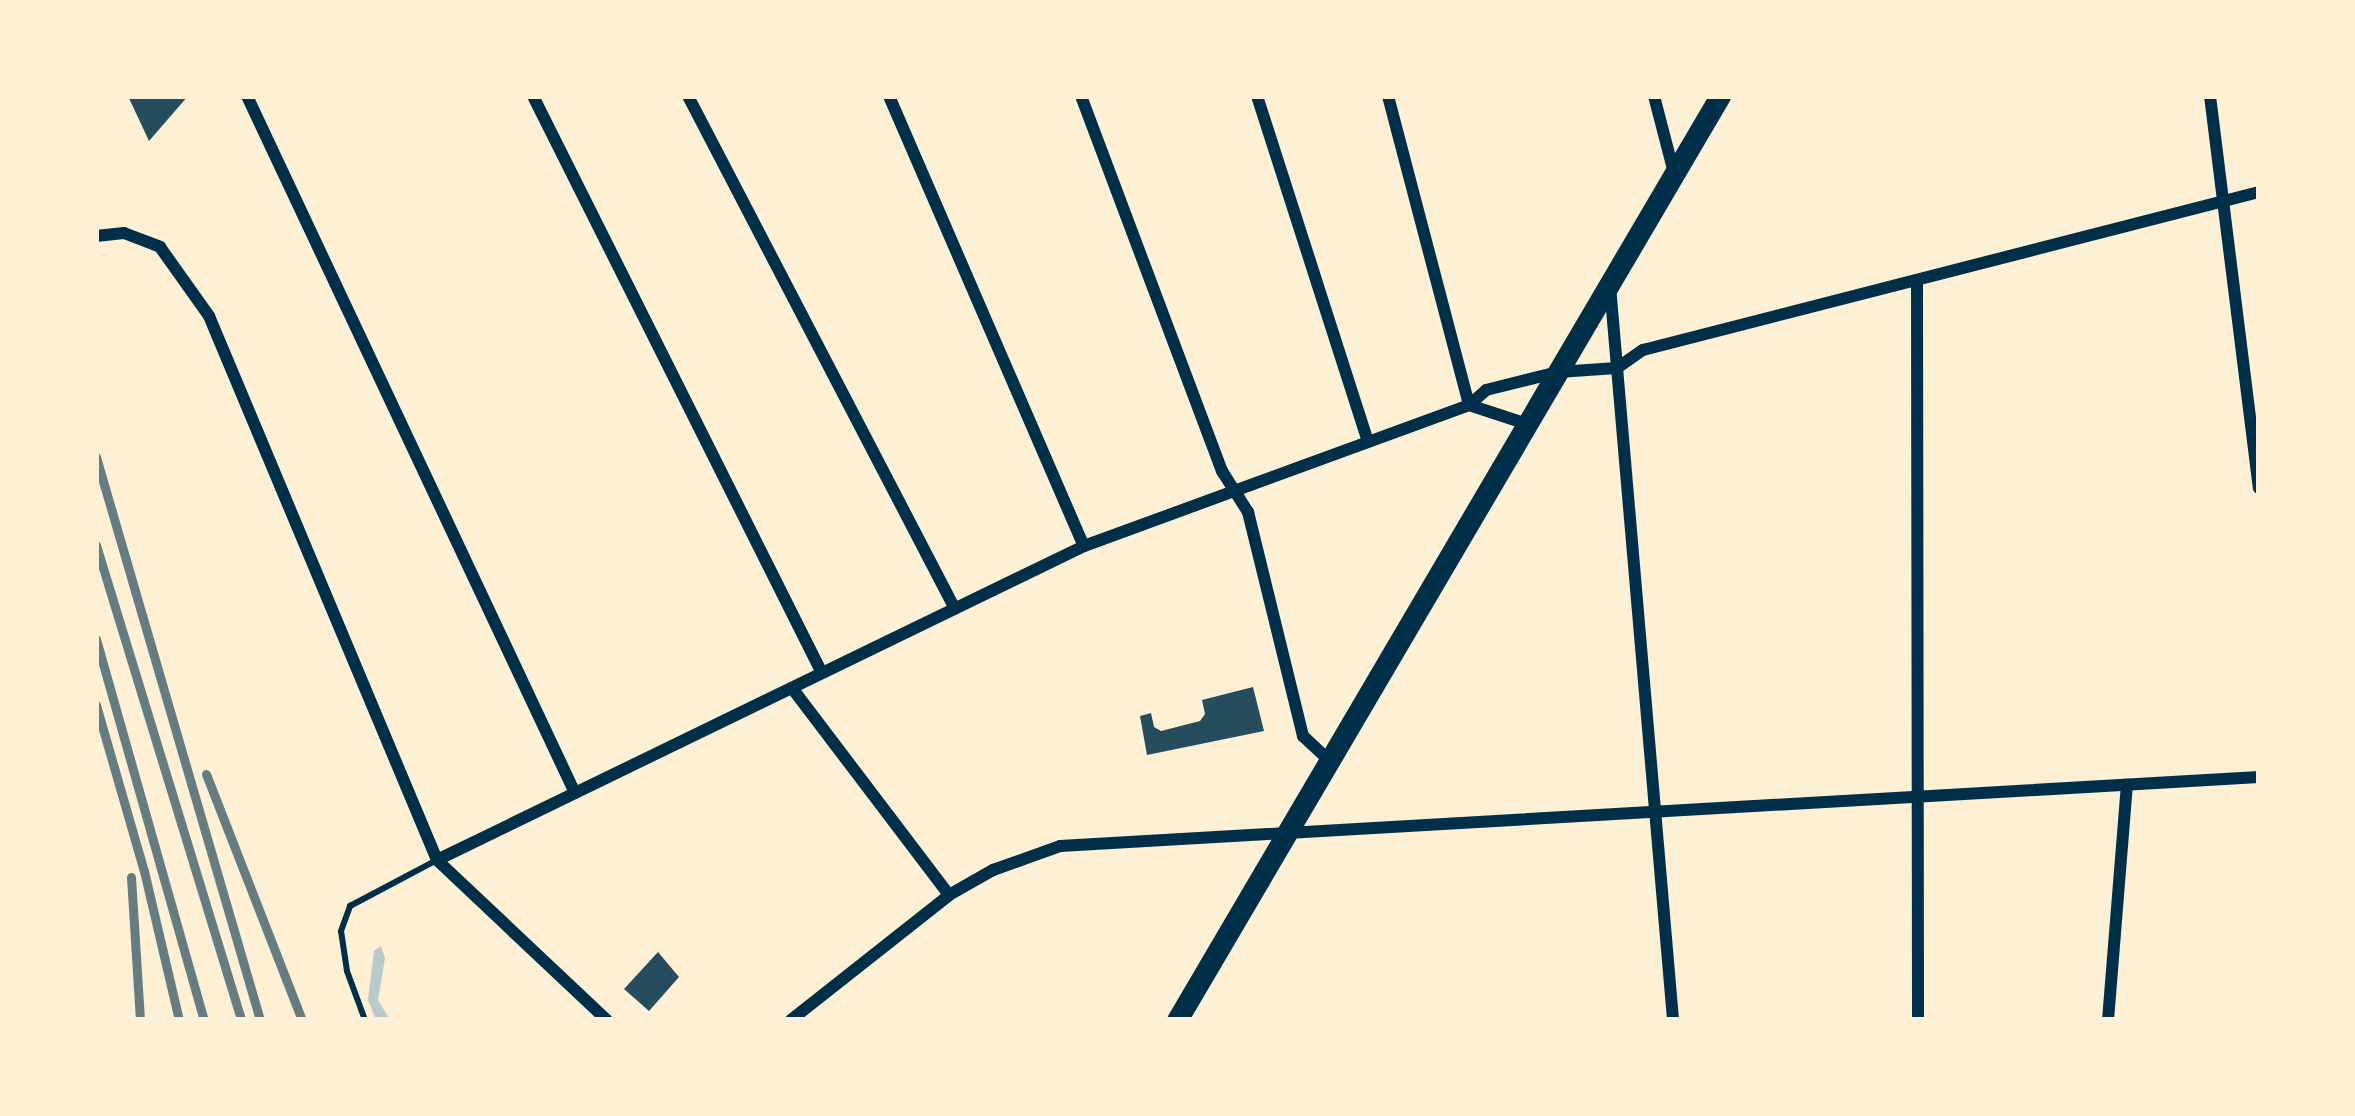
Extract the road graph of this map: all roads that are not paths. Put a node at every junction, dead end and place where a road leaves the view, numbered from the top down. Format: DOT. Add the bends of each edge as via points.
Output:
graph roads {
  1 [pos="247,96"];
  2 [pos="533,96"];
  3 [pos="688,96"];
  4 [pos="889,96"];
  5 [pos="1081,96"];
  6 [pos="1257,96"];
  7 [pos="1388,96"];
  8 [pos="1654,96"];
  9 [pos="1720,96"];
  10 [pos="2210,96"];
  11 [pos="1674,175"];
  12 [pos="2259,191"];
  13 [pos="2223,200"];
  14 [pos="96,236"];
  15 [pos="1917,280"];
  16 [pos="1610,283"];
  17 [pos="1618,368"];
  18 [pos="1558,372"];
  19 [pos="1469,405"];
  20 [pos="1527,424"];
  21 [pos="1368,442"];
  22 [pos="2259,488"];
  23 [pos="1233,491"];
  24 [pos="1084,546"];
  25 [pos="956,609"];
  26 [pos="822,673"];
  27 [pos="792,688"];
  28 [pos="1329,760"];
  29 [pos="2259,777"];
  30 [pos="2127,785"];
  31 [pos="575,793"];
  32 [pos="1917,798"];
  33 [pos="1655,814"];
  34 [pos="1284,836"];
  35 [pos="436,860"];
  36 [pos="949,895"];
  37 [pos="365,1020"];
  38 [pos="607,1020"];
  39 [pos="791,1020"];
  40 [pos="1177,1020"];
  41 [pos="1673,1020"];
  42 [pos="1918,1020"];
  43 [pos="2108,1020"];
  1 -- 31 [label="street"];
  2 -- 26 [label="street"];
  3 -- 25 [label="street"];
  4 -- 24 [label="street"];
  5 -- 23 [label="street"];
  6 -- 21 [label="street"];
  7 -- 19 [label="street"];
  8 -- 11 [label="street"];
  9 -- 11 [label="main road"];
  10 -- 13 [label="street"];
  11 -- 16 [label="main road"];
  12 -- 13 [label="street"];
  13 -- 15 [label="street"];
  13 -- 22 [label="street"];
  14 -- 35 [label="street" via="124,233 160,247 208,316"];
  15 -- 17 [label="street" via="1643,350"];
  15 -- 32 [label="street"];
  16 -- 17 [label="street"];
  16 -- 18 [label="main road"];
  17 -- 18 [label="street"];
  17 -- 33 [label="street"];
  18 -- 19 [label="street" via="1486,390"];
  18 -- 20 [label="main road"];
  19 -- 20 [label="street"];
  19 -- 21 [label="street"];
  20 -- 28 [label="main road"];
  21 -- 23 [label="street"];
  23 -- 24 [label="street"];
  23 -- 28 [label="street" via="1248,512 1304,736"];
  24 -- 25 [label="street"];
  25 -- 26 [label="street"];
  26 -- 27 [label="street"];
  27 -- 31 [label="street"];
  27 -- 36 [label="street"];
  28 -- 34 [label="main road"];
  29 -- 30 [label="street"];
  30 -- 32 [label="street"];
  30 -- 43 [label="street"];
  31 -- 35 [label="street"];
  32 -- 33 [label="street"];
  32 -- 42 [label="street"];
  33 -- 34 [label="street"];
  33 -- 41 [label="street"];
  34 -- 36 [label="street" via="1060,846"];
  34 -- 40 [label="main road"];
  35 -- 37 [label="lane" via="350,906 341,931 346,971"];
  35 -- 38 [label="street"];
  36 -- 39 [label="street"];
}
